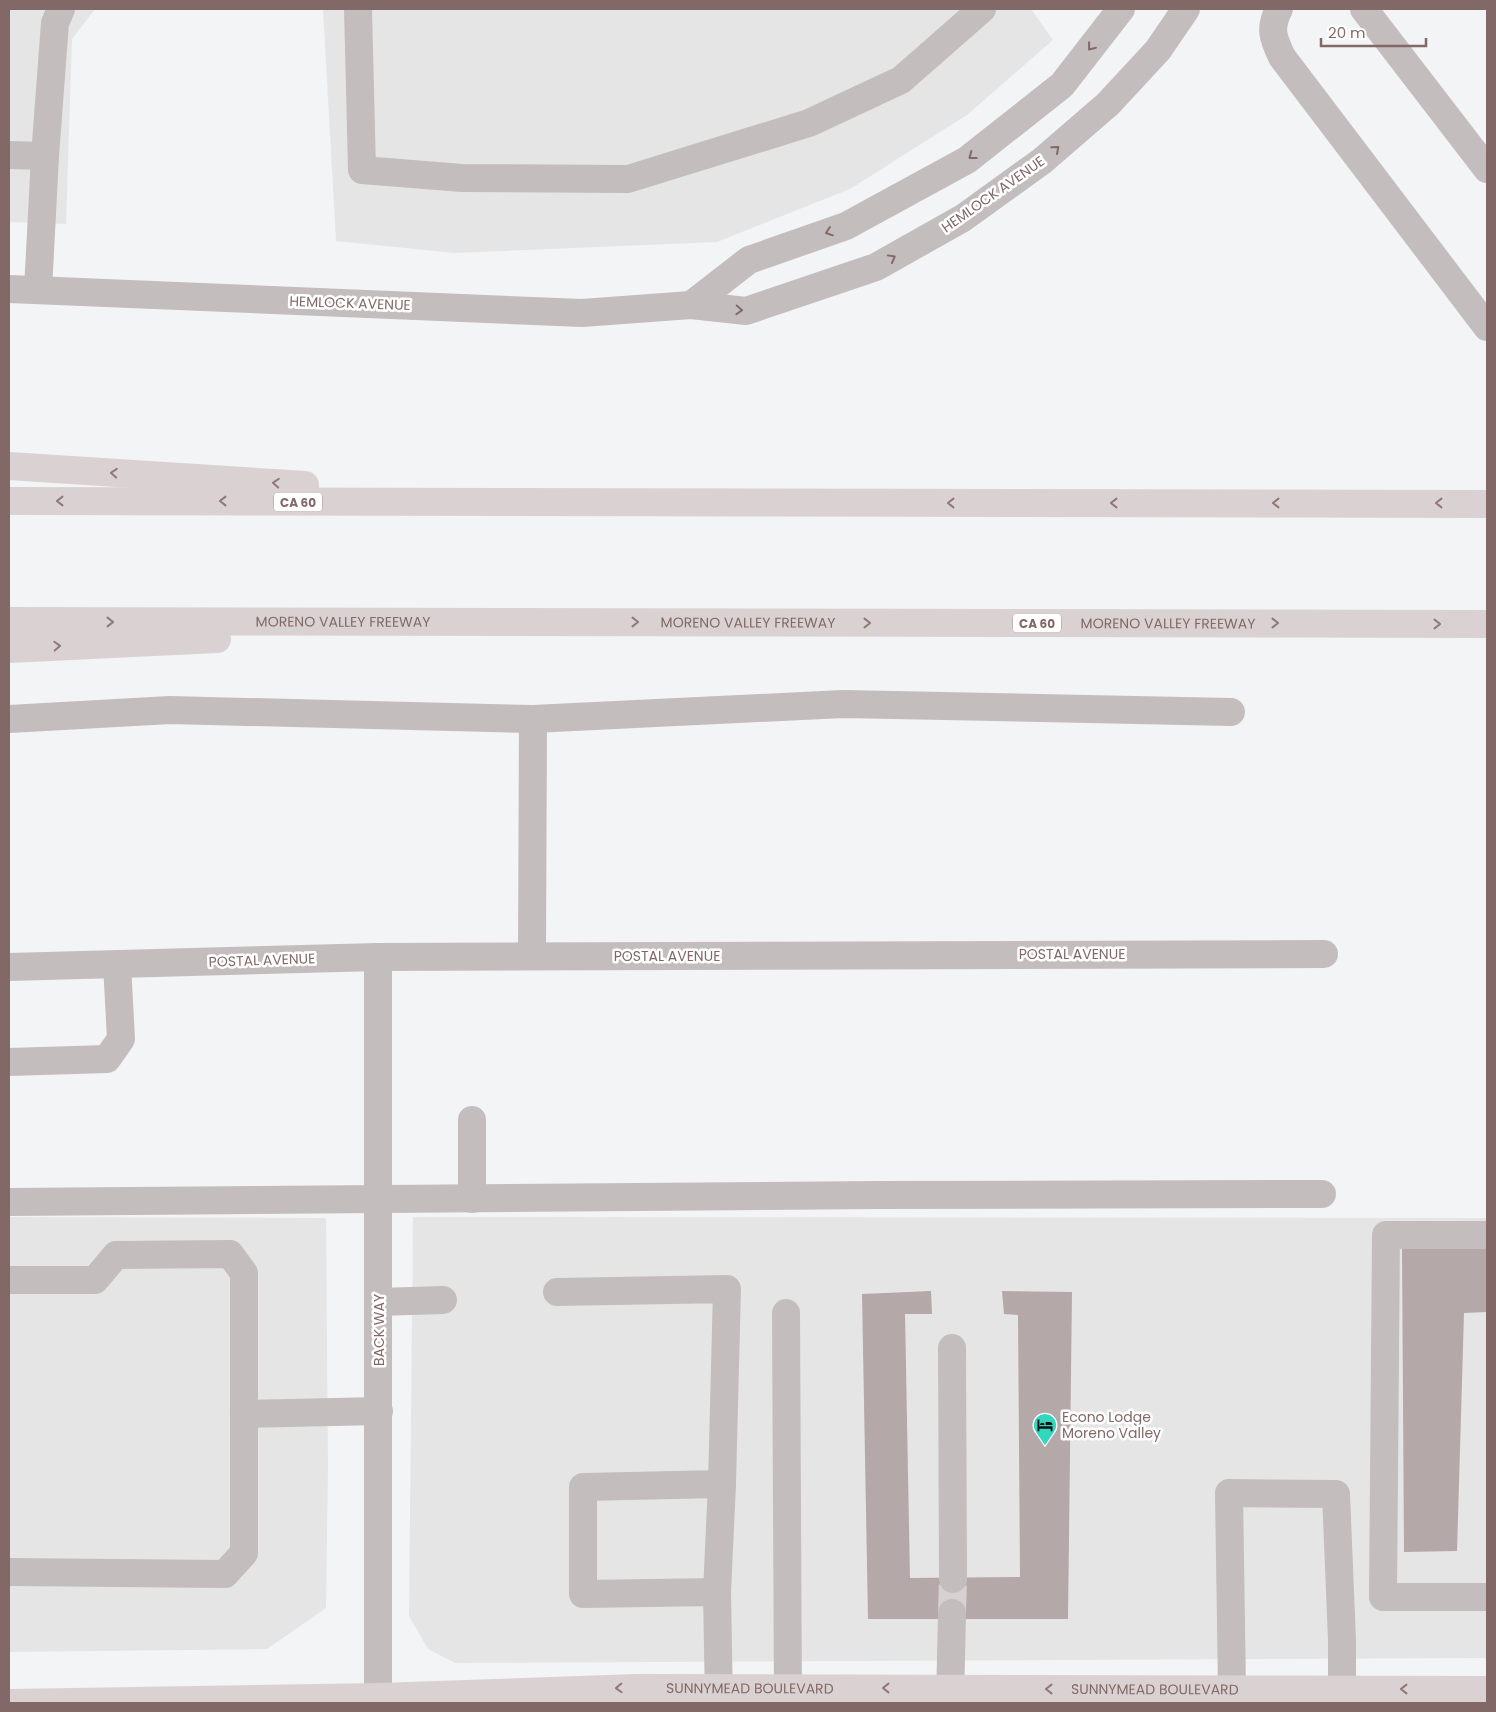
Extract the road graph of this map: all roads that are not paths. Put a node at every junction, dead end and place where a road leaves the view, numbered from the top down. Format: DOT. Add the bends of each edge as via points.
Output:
graph roads {
  1 [pos="61,9"];
  2 [pos="358,9"];
  3 [pos="982,9"];
  4 [pos="1121,9"];
  5 [pos="1186,9"];
  6 [pos="1279,9"];
  7 [pos="1364,9"];
  8 [pos="9,155"];
  9 [pos="45,156"];
  10 [pos="1487,169"];
  11 [pos="9,289"];
  12 [pos="38,290"];
  13 [pos="691,305"];
  14 [pos="1487,327"];
  15 [pos="9,466"];
  16 [pos="9,501"];
  17 [pos="586,502"];
  18 [pos="1487,504"];
  19 [pos="9,621"];
  20 [pos="586,622"];
  21 [pos="1487,624"];
  22 [pos="9,649"];
  23 [pos="1231,712"];
  24 [pos="9,719"];
  25 [pos="533,719"];
  26 [pos="1324,954"];
  27 [pos="532,956"];
  28 [pos="378,957"];
  29 [pos="117,964"];
  30 [pos="9,967"];
  31 [pos="9,1062"];
  32 [pos="472,1120"];
  33 [pos="1322,1194"];
  34 [pos="472,1200"];
  35 [pos="378,1201"];
  36 [pos="9,1202"];
  37 [pos="1487,1235"];
  38 [pos="9,1280"];
  39 [pos="557,1292"];
  40 [pos="443,1300"];
  41 [pos="379,1302"];
  42 [pos="786,1313"];
  43 [pos="952,1348"];
  44 [pos="379,1411"];
  45 [pos="244,1414"];
  46 [pos="722,1484"];
  47 [pos="9,1572"];
  48 [pos="953,1579"];
  49 [pos="716,1592"];
  50 [pos="1487,1597"];
  51 [pos="952,1613"];
  52 [pos="1232,1689"];
  53 [pos="1342,1689"];
  54 [pos="1487,1690"];
  55 [pos="659,1696"];
  56 [pos="718,1696"];
  57 [pos="788,1696"];
  58 [pos="950,1696"];
  59 [pos="1156,1696"];
  60 [pos="1441,1696"];
  61 [pos="378,1700"];
  62 [pos="11,1703"];
  1 -- 9 [label="street" via="55,24"];
  2 -- 3 [label="street" via="362,170 462,178 628,179 810,123 901,80"];
  4 -- 13 [label="street, one-way" via="1062,85 967,160 846,226 749,260"];
  13 -- 5 [label="street, HEMLOCK AVENUE, one-way" via="746,311 876,267 963,218 1042,161 1108,104 1158,50"];
  6 -- 14 [label="street" via="1274,19 1273,39 1282,57"];
  7 -- 10 [label="street"];
  8 -- 9 [label="street"];
  9 -- 12 [label="street"];
  11 -- 12 [label="street, HEMLOCK AVENUE"];
  12 -- 13 [label="street, HEMLOCK AVENUE" via="582,313"];
  17 -- 15 [label="main road, one-way"];
  17 -- 16 [label="main road, CA 60, one-way"];
  18 -- 17 [label="main road, CA 60, one-way"];
  19 -- 20 [label="main road, MORENO VALLEY FREEWAY / CA 60, one-way"];
  20 -- 21 [label="main road, MORENO VALLEY FREEWAY / CA 60, one-way"];
  22 -- 20 [label="main road, one-way"];
  23 -- 25 [label="street" via="843,704"];
  24 -- 25 [label="street" via="170,710"];
  25 -- 27 [label="street"];
  26 -- 27 [label="street, POSTAL AVENUE"];
  27 -- 28 [label="street, POSTAL AVENUE"];
  28 -- 29 [label="street, POSTAL AVENUE"];
  28 -- 35 [label="street, BACK WAY"];
  29 -- 30 [label="street, POSTAL AVENUE"];
  29 -- 31 [label="street" via="121,1039 107,1060"];
  32 -- 34 [label="street"];
  33 -- 34 [label="street"];
  34 -- 35 [label="street"];
  35 -- 36 [label="street"];
  35 -- 41 [label="street, BACK WAY"];
  37 -- 50 [label="street" via="1386,1236 1383,1597"];
  38 -- 45 [label="street" via="95,1280 116,1255 230,1254 244,1273"];
  39 -- 46 [label="street" via="727,1290"];
  40 -- 41 [label="street"];
  41 -- 44 [label="street, BACK WAY"];
  42 -- 57 [label="street"];
  43 -- 48 [label="street"];
  44 -- 45 [label="street"];
  44 -- 61 [label="street, BACK WAY"];
  45 -- 47 [label="street" via="244,1552 225,1574"];
  46 -- 49 [label="street"];
  46 -- 49 [label="street" via="583,1488 584,1594"];
  49 -- 56 [label="street"];
  51 -- 58 [label="street"];
  52 -- 53 [label="main road, SUNNYMEAD BOULEVARD"];
  52 -- 53 [label="street" via="1229,1493 1336,1494"];
  52 -- 59 [label="main road, SUNNYMEAD BOULEVARD"];
  60 -- 53 [label="main road, SUNNYMEAD BOULEVARD, one-way"];
  54 -- 60 [label="main road, SUNNYMEAD BOULEVARD"];
  55 -- 56 [label="main road, SUNNYMEAD BOULEVARD"];
  55 -- 61 [label="main road, SUNNYMEAD BOULEVARD, one-way"];
  56 -- 57 [label="main road, SUNNYMEAD BOULEVARD"];
  58 -- 57 [label="main road, SUNNYMEAD BOULEVARD, one-way"];
  59 -- 58 [label="main road, SUNNYMEAD BOULEVARD, one-way"];
  61 -- 62 [label="main road, SUNNYMEAD BOULEVARD"];
}
